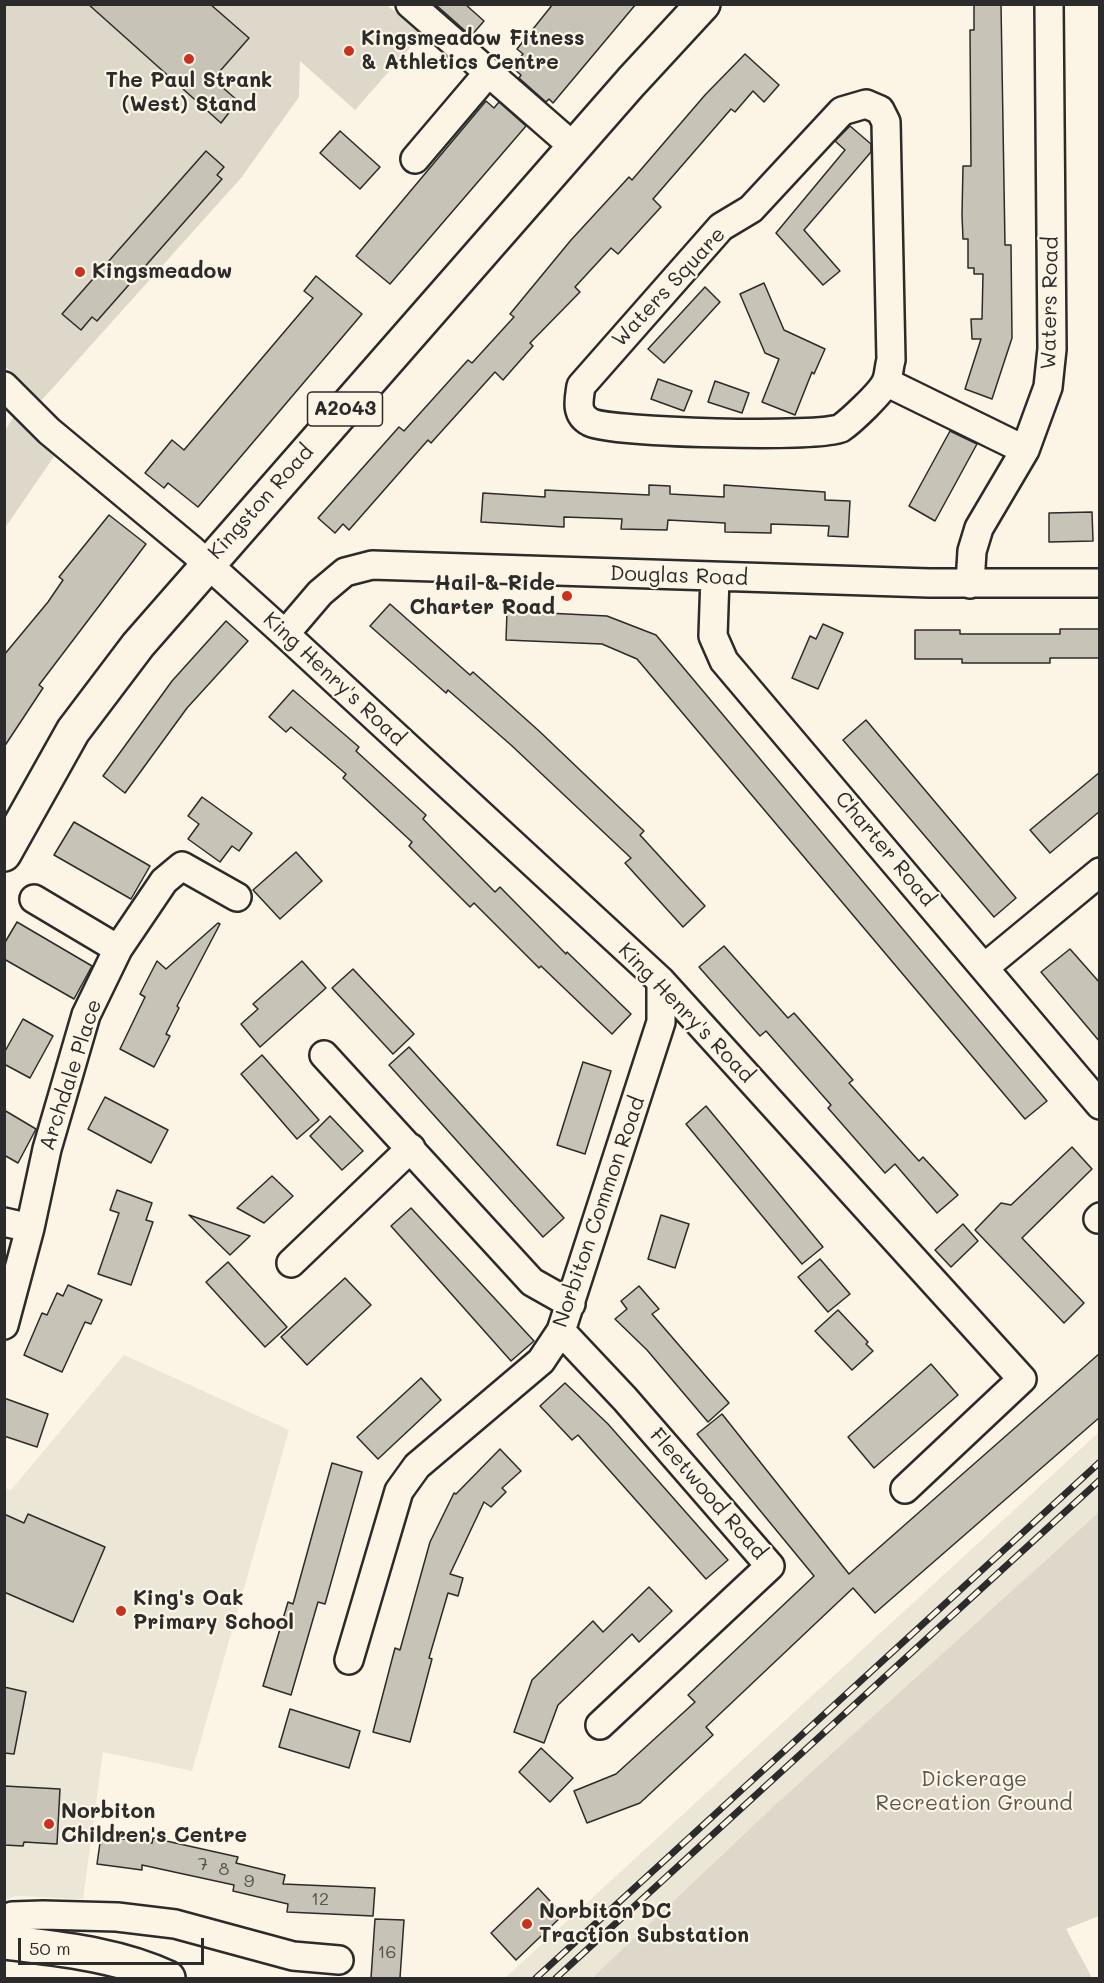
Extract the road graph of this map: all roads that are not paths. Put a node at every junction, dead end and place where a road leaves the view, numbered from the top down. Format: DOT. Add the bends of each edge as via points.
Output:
graph roads {
  1 [pos="410,4"];
  2 [pos="703,4"];
  3 [pos="1049,4"];
  4 [pos="488,73"];
  5 [pos="575,148"];
  6 [pos="415,159"];
  7 [pos="886,382"];
  8 [pos="4,386"];
  9 [pos="1025,450"];
  10 [pos="207,564"];
  11 [pos="715,577"];
  12 [pos="1100,583"];
  13 [pos="970,584"];
  14 [pos="285,634"];
  15 [pos="4,854"];
  16 [pos="1100,872"];
  17 [pos="237,897"];
  18 [pos="34,899"];
  19 [pos="118,949"];
  20 [pos="985,967"];
  21 [pos="661,981"];
  22 [pos="324,1055"];
  23 [pos="1100,1105"];
  24 [pos="411,1148"];
  25 [pos="17,1225"];
  26 [pos="291,1263"];
  27 [pos="571,1304"];
  28 [pos="4,1325"];
  29 [pos="561,1331"];
  30 [pos="905,1489"];
  31 [pos="349,1660"];
  32 [pos="600,1725"];
  33 [pos="4,1920"];
  34 [pos="4,1942"];
  35 [pos="339,1960"];
  36 [pos="168,1978"];
  1 -- 4 [label="street"];
  2 -- 5 [label="main road, A2043"];
  3 -- 9 [label="street, Waters Road" via="1052,349 1048,387"];
  4 -- 5 [label="street"];
  4 -- 6 [label="street"];
  5 -- 10 [label="main road, Kingston Road / A2043"];
  7 -- 7 [label="street, Waters Square" via="839,429 789,434 625,429 591,423 578,407 580,386 722,226 751,209 842,111 866,104 879,110 886,122 891,360"];
  7 -- 9 [label="street"];
  8 -- 10 [label="street, King Henry's Road" via="49,431"];
  9 -- 13 [label="street, Waters Road" via="979,528 972,551"];
  10 -- 14 [label="street, King Henry's Road"];
  10 -- 15 [label="main road, Kingston Road / A2043" via="73,730"];
  11 -- 13 [label="street, Douglas Road"];
  11 -- 14 [label="street, Douglas Road" via="372,565 345,572 320,593"];
  11 -- 20 [label="street, Charter Road" via="713,636 724,661"];
  12 -- 13 [label="street, Douglas Road"];
  14 -- 21 [label="street, King Henry's Road"];
  16 -- 20 [label="street"];
  17 -- 19 [label="street, Archdale Place" via="182,866 164,881"];
  18 -- 19 [label="street"];
  19 -- 25 [label="street, Archdale Place" via="86,1015 46,1149"];
  20 -- 23 [label="street, Charter Road"];
  21 -- 27 [label="street, Norbiton Common Road" via="662,1022"];
  21 -- 30 [label="street, King Henry's Road" via="1022,1379"];
  22 -- 24 [label="street"];
  24 -- 26 [label="street"];
  24 -- 27 [label="street" via="532,1282"];
  25 -- 28 [label="street, Archdale Place"];
  27 -- 29 [label="street, Norbiton Common Road"];
  29 -- 31 [label="street, Norbiton Common Road" via="541,1360 417,1466 399,1491"];
  29 -- 32 [label="street, Fleetwood Road" via="770,1566"];
  33 -- 35 [label="street" via="43,1915 117,1917 175,1924 293,1956"];
  34 -- 36 [label="main road" via="94,1955"];
}
